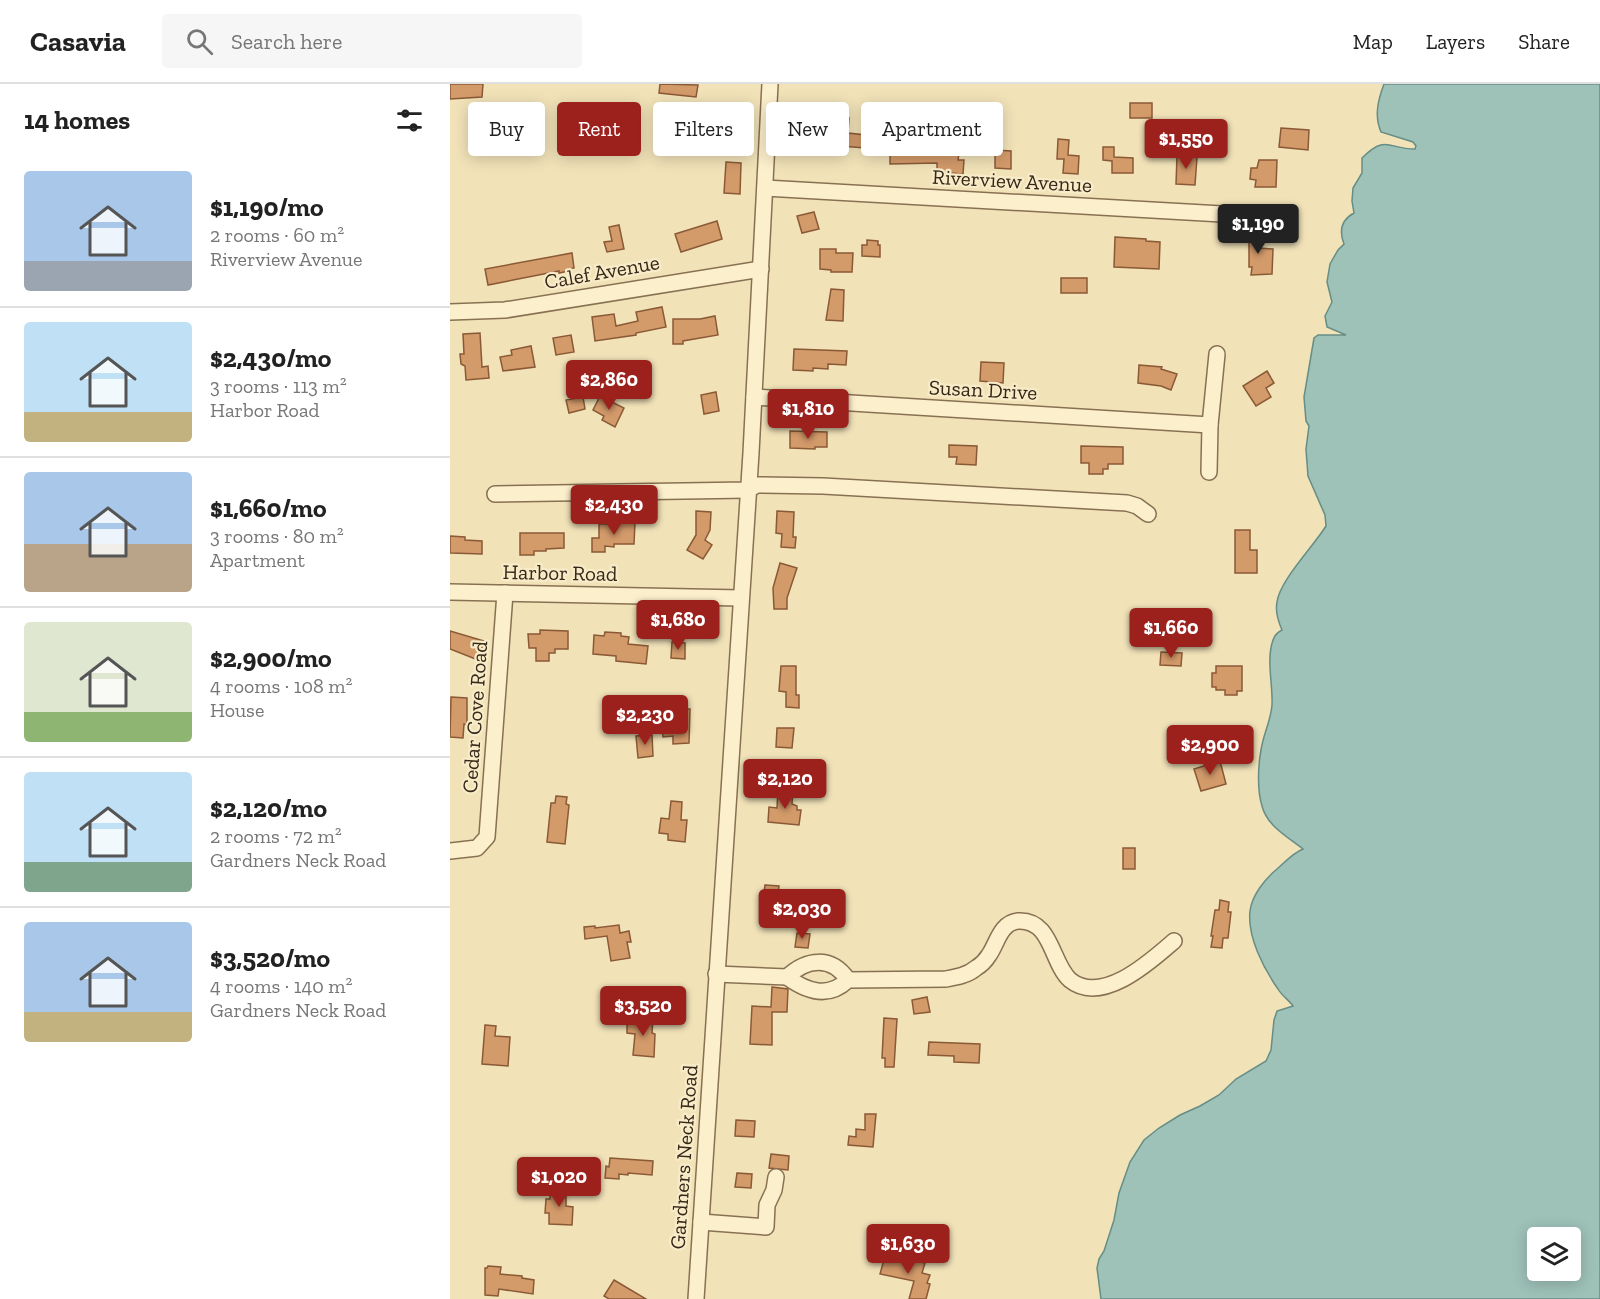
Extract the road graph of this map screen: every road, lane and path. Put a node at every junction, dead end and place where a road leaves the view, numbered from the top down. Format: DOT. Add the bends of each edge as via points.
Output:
graph roads {
  1 [pos="770,84"];
  2 [pos="765,188"];
  3 [pos="1257,216"];
  4 [pos="761,269"];
  5 [pos="450,312"];
  6 [pos="1217,354"];
  7 [pos="754,397"];
  8 [pos="1210,425"];
  9 [pos="1209,472"];
  10 [pos="748,490"];
  11 [pos="495,494"];
  12 [pos="1148,514"];
  13 [pos="450,592"];
  14 [pos="505,593"];
  15 [pos="741,598"];
  16 [pos="450,851"];
  17 [pos="1174,941"];
  18 [pos="716,974"];
  19 [pos="787,977"];
  20 [pos="848,980"];
  21 [pos="776,1177"];
  22 [pos="701,1222"];
  23 [pos="696,1299"];
  1 -- 2 [label="street, Gardners Neck Road"];
  2 -- 3 [label="street, Riverview Avenue"];
  2 -- 4 [label="street, Gardners Neck Road"];
  4 -- 5 [label="street, Calef Avenue" via="505,310"];
  4 -- 7 [label="street, Gardners Neck Road"];
  6 -- 8 [label="street"];
  7 -- 8 [label="street, Susan Drive"];
  7 -- 10 [label="street, Gardners Neck Road"];
  8 -- 9 [label="street"];
  10 -- 11 [label="street"];
  10 -- 12 [label="street" via="757,485 823,486 1061,499 1127,503"];
  10 -- 15 [label="street, Gardners Neck Road"];
  13 -- 14 [label="street, Harbor Road"];
  14 -- 15 [label="street, Harbor Road"];
  14 -- 16 [label="street, Cedar Cove Road" via="487,837 477,848"];
  15 -- 18 [label="street, Gardners Neck Road"];
  17 -- 20 [label="street" via="1131,974 1093,988 1071,980 1044,933 1020,921 1004,929 990,955 978,967 960,976"];
  18 -- 19 [label="street"];
  18 -- 22 [label="street, Gardners Neck Road"];
  19 -- 20 [label="street" via="813,991 832,989"];
  19 -- 20 [label="street" via="798,967 822,962 837,968"];
  21 -- 22 [label="street" via="767,1205 766,1227"];
  22 -- 23 [label="street, Gardners Neck Road"];
}
